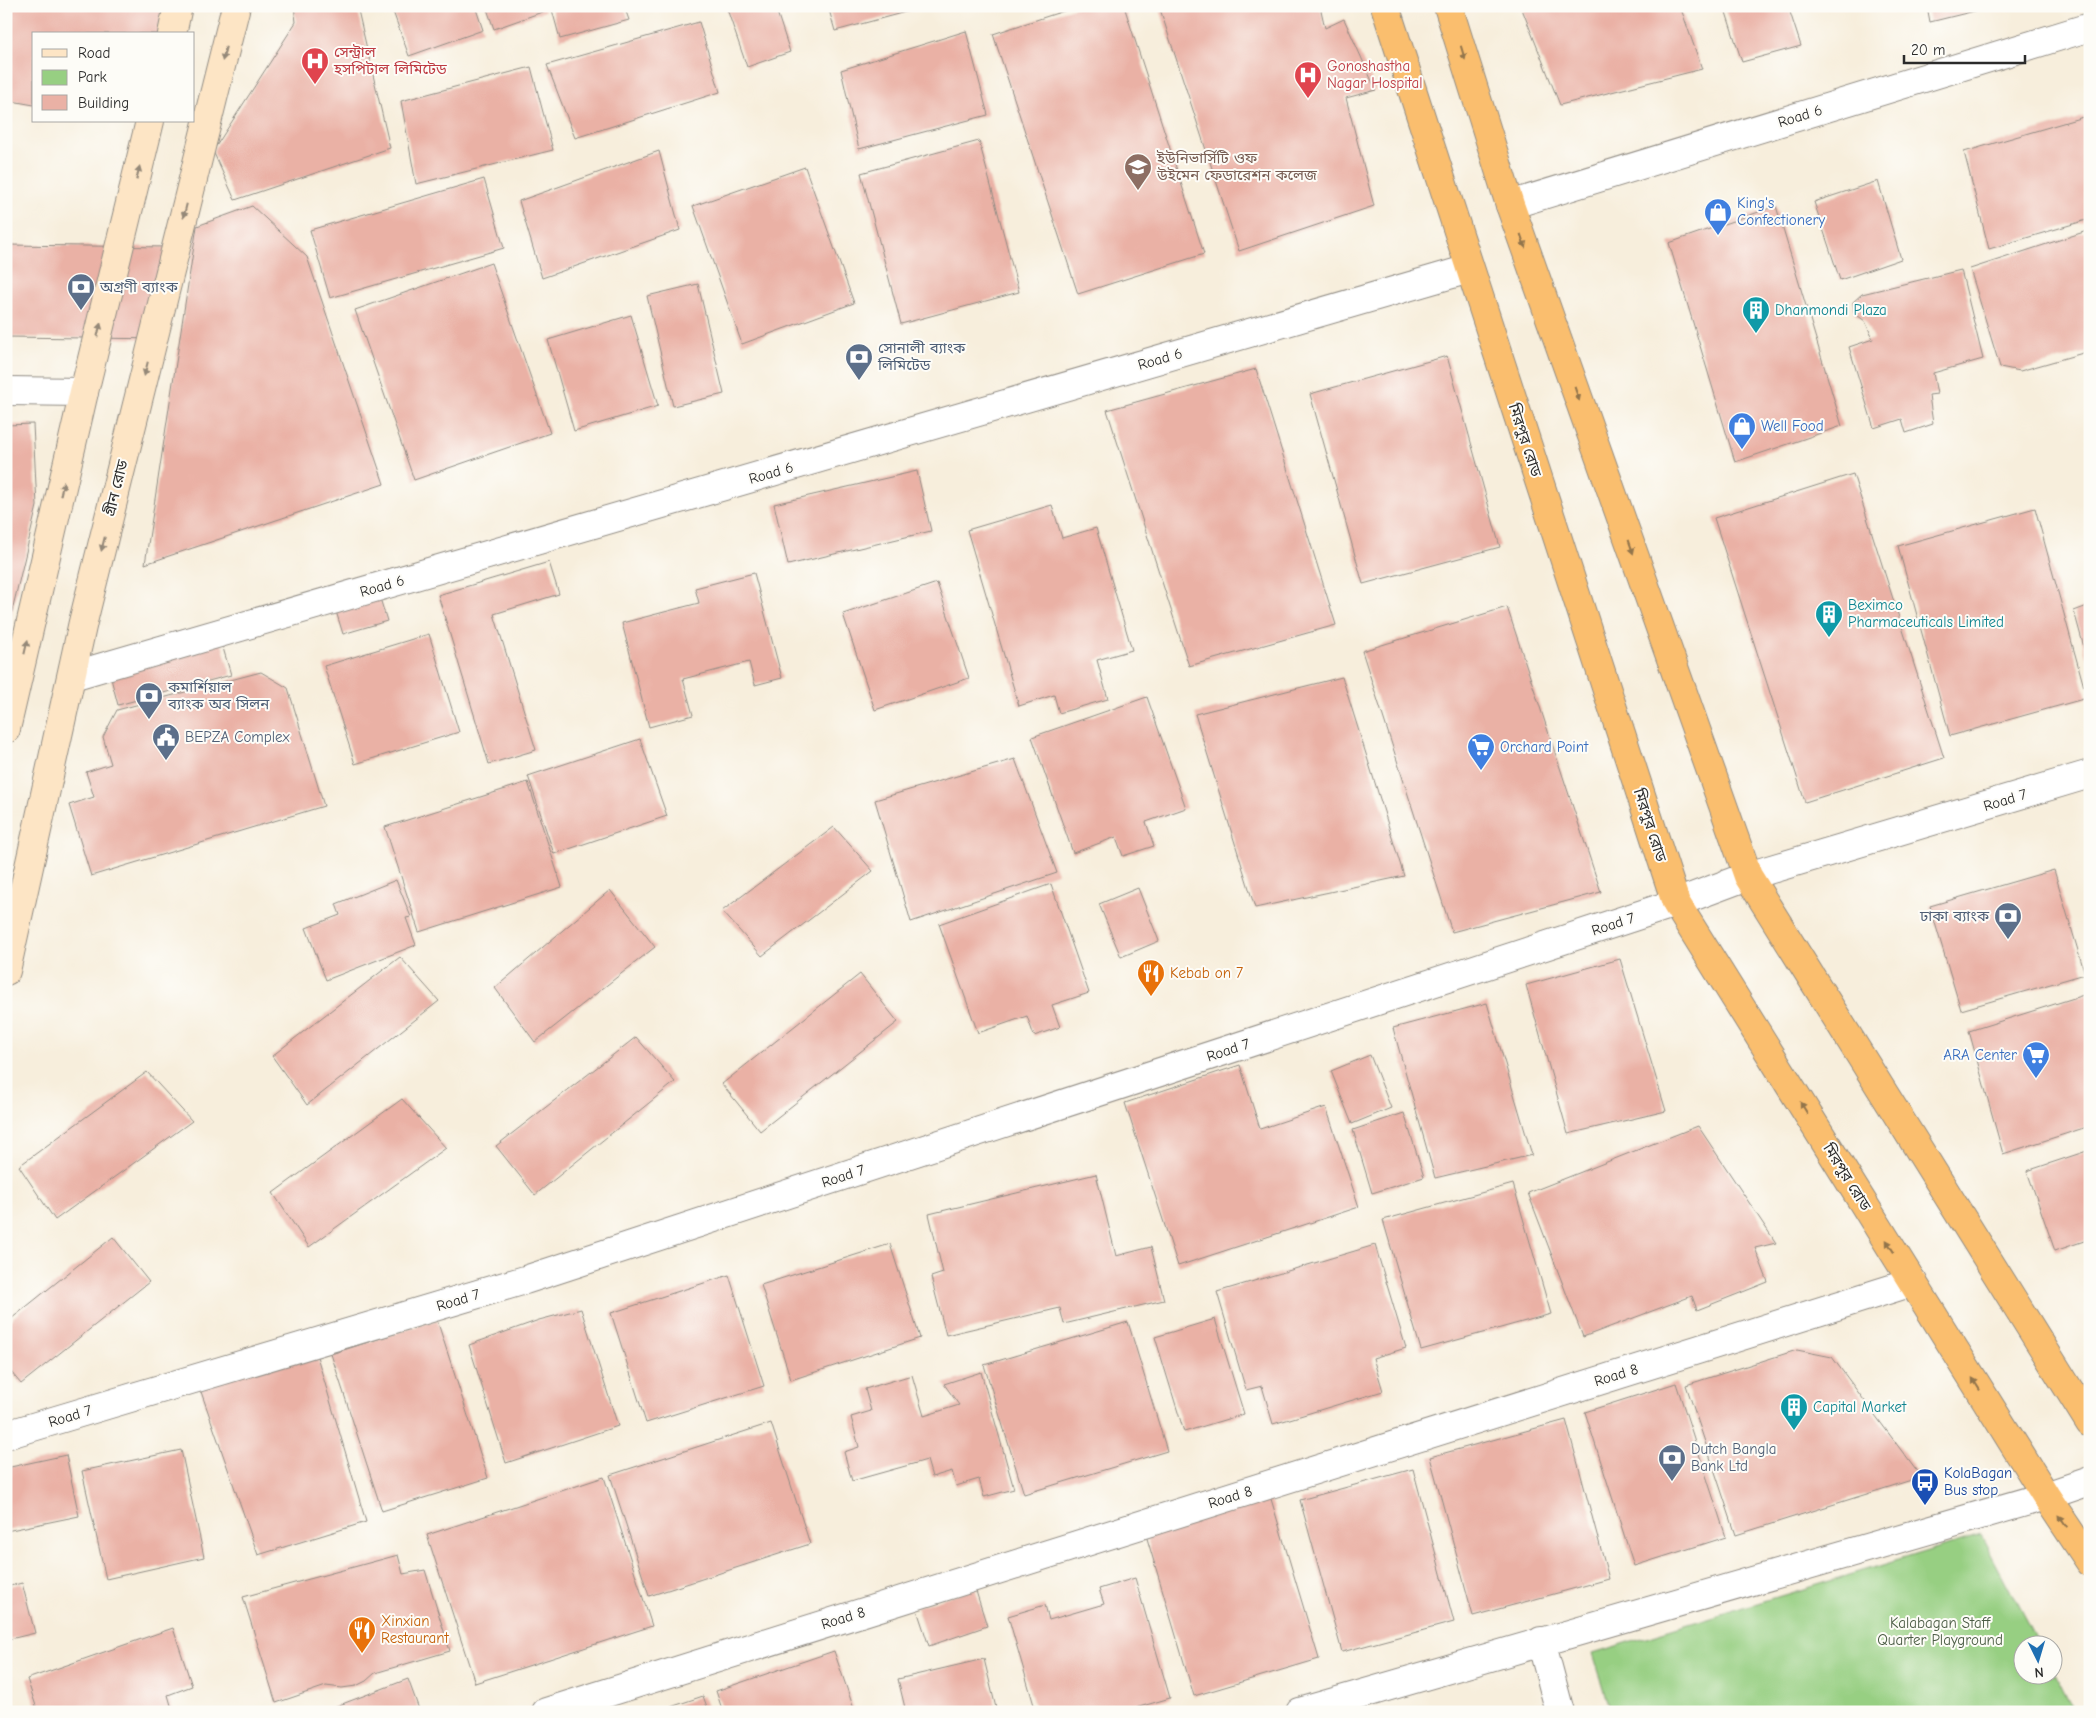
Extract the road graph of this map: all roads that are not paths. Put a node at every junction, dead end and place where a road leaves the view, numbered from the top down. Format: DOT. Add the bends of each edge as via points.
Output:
graph roads {
  1 [pos="178,6"];
  2 [pos="236,6"];
  3 [pos="1385,6"];
  4 [pos="1448,6"];
  5 [pos="2090,27"];
  6 [pos="172,32"];
  7 [pos="150,122"];
  8 [pos="1510,205"];
  9 [pos="1469,269"];
  10 [pos="6,392"];
  11 [pos="84,392"];
  12 [pos="72,676"];
  13 [pos="6,728"];
  14 [pos="2090,774"];
  15 [pos="1748,876"];
  16 [pos="1676,903"];
  17 [pos="6,971"];
  18 [pos="1913,1282"];
  19 [pos="2090,1424"];
  20 [pos="6,1435"];
  21 [pos="2090,1481"];
  22 [pos="2046,1496"];
  23 [pos="2090,1562"];
  24 [pos="1540,1641"];
  25 [pos="546,1712"];
  26 [pos="1300,1712"];
  27 [pos="1560,1712"];
  1 -- 6 [label="main road"];
  2 -- 12 [label="main road, গ্রীন রোড, one-way"];
  3 -- 9 [label="highway, মিরপুর রোড"];
  4 -- 8 [label="highway, one-way"];
  5 -- 8 [label="street, Road 6"];
  11 -- 7 [label="main road, one-way"];
  8 -- 15 [label="highway, one-way"];
  9 -- 12 [label="street, Road 6"];
  9 -- 16 [label="highway, মিরপুর রোড"];
  10 -- 11 [label="street"];
  13 -- 11 [label="main road, one-way"];
  12 -- 17 [label="main road, গ্রীন রোড"];
  14 -- 15 [label="street, Road 7"];
  15 -- 16 [label="street, Road 7"];
  15 -- 19 [label="highway"];
  18 -- 16 [label="highway, মিরপুর রোড, one-way"];
  16 -- 20 [label="street, Road 7" via="535,1276"];
  22 -- 18 [label="highway, মিরপুর রোড, one-way"];
  18 -- 25 [label="street, Road 8"];
  21 -- 22 [label="street"];
  23 -- 22 [label="highway, মিরপুর রোড, one-way"];
  22 -- 24 [label="street"];
  24 -- 26 [label="street"];
  24 -- 27 [label="street"];
}
